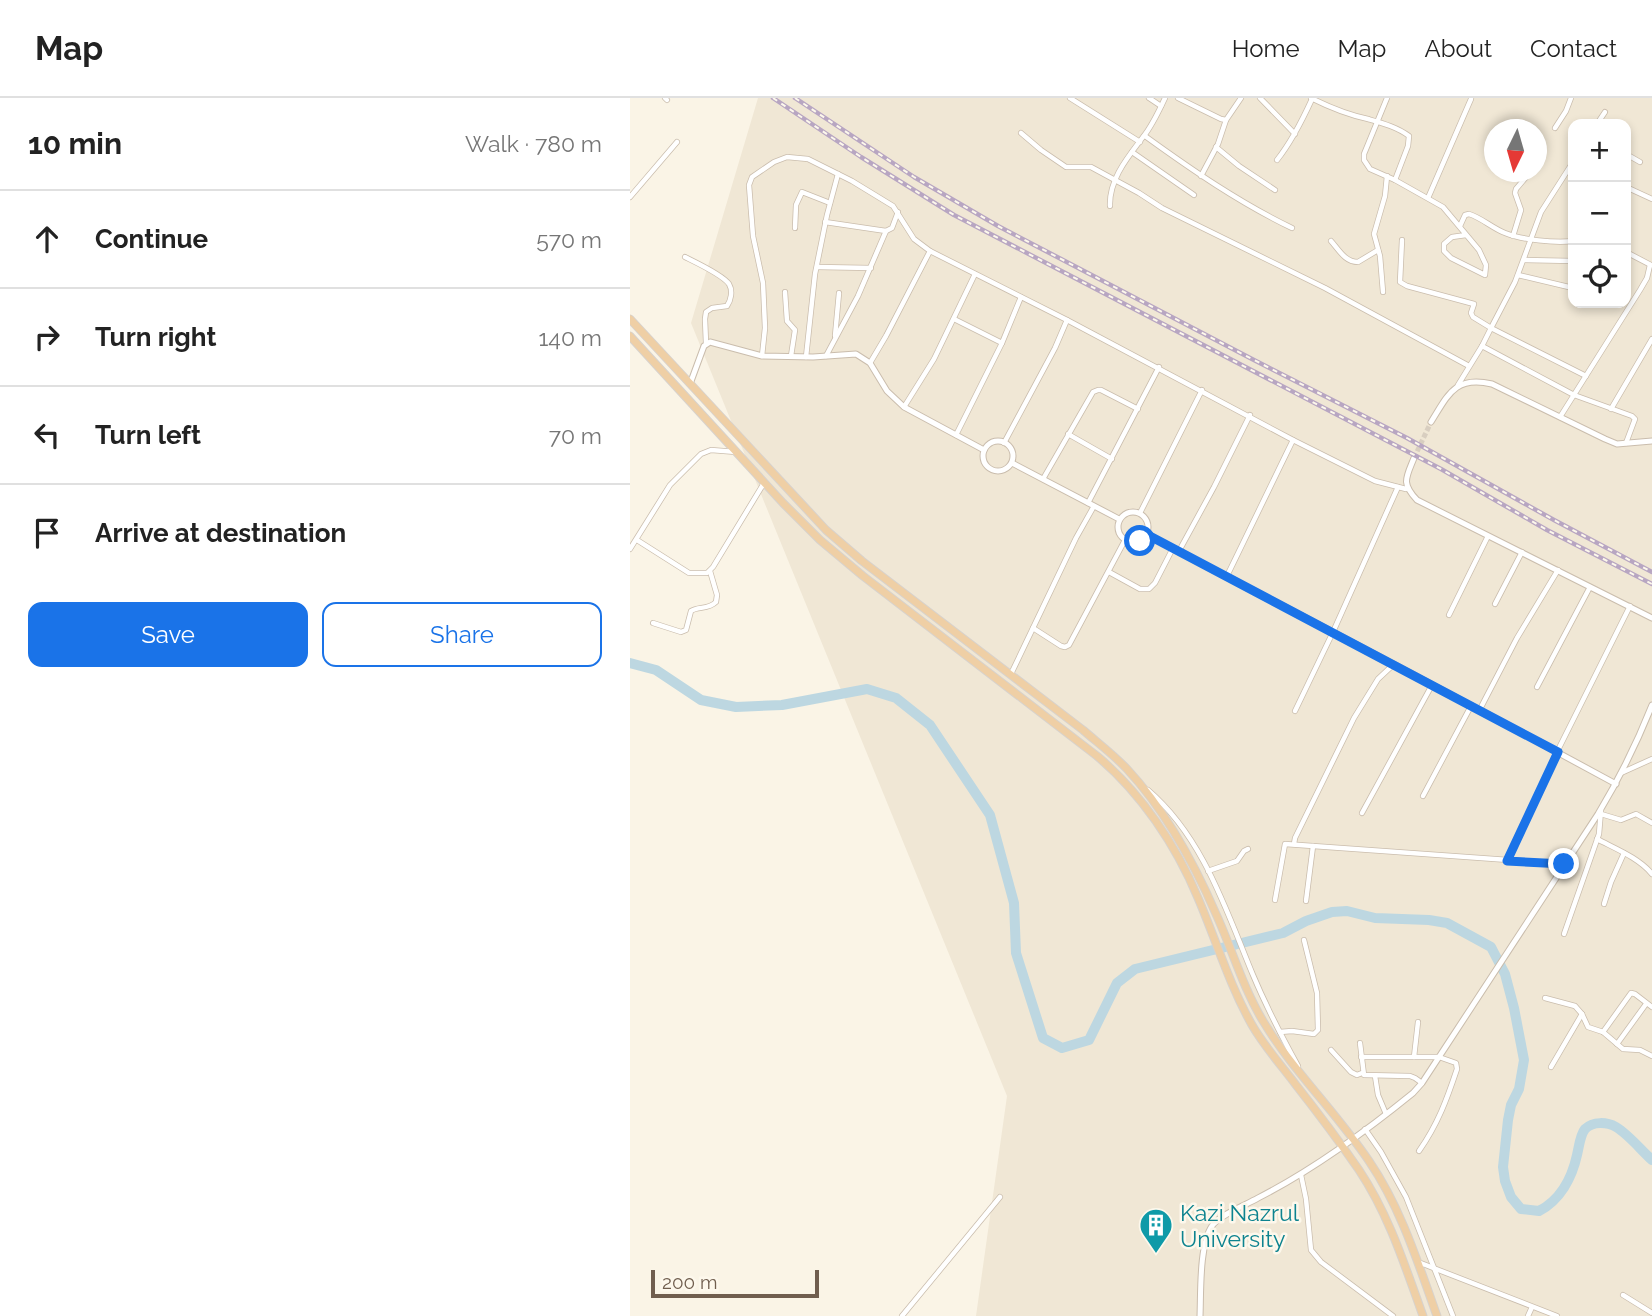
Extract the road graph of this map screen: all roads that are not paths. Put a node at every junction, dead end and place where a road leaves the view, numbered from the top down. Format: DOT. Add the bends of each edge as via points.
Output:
graph roads {
  1 [pos="1070,98"];
  2 [pos="1149,98"];
  3 [pos="1165,98"];
  4 [pos="1178,98"];
  5 [pos="1241,98"];
  6 [pos="1260,98"];
  7 [pos="1312,98"];
  8 [pos="1387,98"];
  9 [pos="1571,98"];
  10 [pos="1471,99"];
  11 [pos="1161,106"];
  12 [pos="1605,112"];
  13 [pos="1600,119"];
  14 [pos="1226,120"];
  15 [pos="1378,121"];
  16 [pos="1555,128"];
  17 [pos="1021,133"];
  18 [pos="1295,134"];
  19 [pos="1145,136"];
  20 [pos="677,142"];
  21 [pos="1140,142"];
  22 [pos="1216,147"];
  23 [pos="1132,152"];
  24 [pos="1631,157"];
  25 [pos="1277,160"];
  26 [pos="1640,162"];
  27 [pos="1568,170"];
  28 [pos="838,174"];
  29 [pos="1201,176"];
  30 [pos="1387,176"];
  31 [pos="1395,180"];
  32 [pos="1114,181"];
  33 [pos="1522,182"];
  34 [pos="1631,189"];
  35 [pos="1275,190"];
  36 [pos="1194,194"];
  37 [pos="630,197"];
  38 [pos="1428,198"];
  39 [pos="1652,199"];
  40 [pos="830,203"];
  41 [pos="1110,206"];
  42 [pos="898,212"];
  43 [pos="825,222"];
  44 [pos="1460,227"];
  45 [pos="795,228"];
  46 [pos="1292,228"];
  47 [pos="886,231"];
  48 [pos="1466,235"];
  49 [pos="1513,236"];
  50 [pos="1531,238"];
  51 [pos="1402,240"];
  52 [pos="1331,241"];
  53 [pos="1568,241"];
  54 [pos="1378,250"];
  55 [pos="930,251"];
  56 [pos="1631,255"];
  57 [pos="685,257"];
  58 [pos="1524,260"];
  59 [pos="1568,261"];
  60 [pos="1651,265"];
  61 [pos="817,267"];
  62 [pos="871,268"];
  63 [pos="975,274"];
  64 [pos="1518,275"];
  65 [pos="1568,287"];
  66 [pos="785,292"];
  67 [pos="1382,292"];
  68 [pos="839,293"];
  69 [pos="1021,297"];
  70 [pos="630,319"];
  71 [pos="954,319"];
  72 [pos="1067,320"];
  73 [pos="1491,328"];
  74 [pos="630,336"];
  75 [pos="1652,340"];
  76 [pos="834,341"];
  77 [pos="706,343"];
  78 [pos="1002,343"];
  79 [pos="1482,346"];
  80 [pos="762,356"];
  81 [pos="791,356"];
  82 [pos="826,356"];
  83 [pos="806,357"];
  84 [pos="870,363"];
  85 [pos="1469,366"];
  86 [pos="1159,368"];
  87 [pos="1586,376"];
  88 [pos="690,384"];
  89 [pos="1458,385"];
  90 [pos="1202,390"];
  91 [pos="1574,395"];
  92 [pos="904,407"];
  93 [pos="1138,409"];
  94 [pos="1611,409"];
  95 [pos="1250,415"];
  96 [pos="1560,417"];
  97 [pos="1431,422"];
  98 [pos="956,435"];
  99 [pos="1068,435"];
  100 [pos="1293,440"];
  101 [pos="1652,441"];
  102 [pos="1004,443"];
  103 [pos="1625,444"];
  104 [pos="984,450"];
  105 [pos="737,452"];
  106 [pos="1414,458"];
  107 [pos="1112,459"];
  108 [pos="1012,463"];
  109 [pos="1043,479"];
  110 [pos="765,482"];
  111 [pos="1398,487"];
  112 [pos="1406,489"];
  113 [pos="1091,504"];
  114 [pos="1140,513"];
  115 [pos="1119,519"];
  116 [pos="1146,534"];
  117 [pos="1488,536"];
  118 [pos="637,540"];
  119 [pos="1125,540"];
  120 [pos="630,550"];
  121 [pos="1176,550"];
  122 [pos="1522,552"];
  123 [pos="1558,570"];
  124 [pos="710,571"];
  125 [pos="1109,572"];
  126 [pos="1227,576"];
  127 [pos="1590,587"];
  128 [pos="1495,604"];
  129 [pos="1630,606"];
  130 [pos="1449,615"];
  131 [pos="1652,618"];
  132 [pos="653,622"];
  133 [pos="1033,628"];
  134 [pos="1333,632"];
  135 [pos="1394,664"];
  136 [pos="1011,674"];
  137 [pos="1432,685"];
  138 [pos="1537,687"];
  139 [pos="1652,705"];
  140 [pos="1471,706"];
  141 [pos="1479,710"];
  142 [pos="1295,711"];
  143 [pos="1558,752"];
  144 [pos="1652,759"];
  145 [pos="1622,773"];
  146 [pos="1135,778"];
  147 [pos="1616,785"];
  148 [pos="1423,796"];
  149 [pos="1601,812"];
  150 [pos="1362,813"];
  151 [pos="1652,823"];
  152 [pos="1597,839"];
  153 [pos="1294,844"];
  154 [pos="1313,846"];
  155 [pos="1248,849"];
  156 [pos="1624,853"];
  157 [pos="1507,861"];
  158 [pos="1564,864"];
  159 [pos="1208,871"];
  160 [pos="1652,874"];
  161 [pos="1275,900"];
  162 [pos="1306,901"];
  163 [pos="1604,904"];
  164 [pos="1564,934"];
  165 [pos="1304,940"];
  166 [pos="1545,998"];
  167 [pos="1646,1004"];
  168 [pos="1652,1007"];
  169 [pos="1582,1014"];
  170 [pos="1418,1022"];
  171 [pos="1280,1032"];
  172 [pos="1603,1032"];
  173 [pos="1360,1044"];
  174 [pos="1617,1044"];
  175 [pos="1331,1051"];
  176 [pos="1652,1056"];
  177 [pos="1413,1057"];
  178 [pos="1439,1057"];
  179 [pos="1361,1058"];
  180 [pos="1551,1067"];
  181 [pos="1363,1073"];
  182 [pos="1376,1076"];
  183 [pos="1304,1077"];
  184 [pos="1422,1083"];
  185 [pos="1386,1114"];
  186 [pos="1365,1129"];
  187 [pos="1353,1138"];
  188 [pos="1342,1146"];
  189 [pos="1419,1151"];
  190 [pos="1301,1175"];
  191 [pos="1000,1197"];
  192 [pos="1417,1262"];
  193 [pos="1434,1269"];
  194 [pos="1623,1295"];
  195 [pos="1532,1307"];
  196 [pos="1652,1313"];
  197 [pos="902,1316"];
  198 [pos="1199,1316"];
  199 [pos="1393,1316"];
  200 [pos="1423,1316"];
  201 [pos="1437,1316"];
  202 [pos="1453,1316"];
  203 [pos="1528,1316"];
  204 [pos="1557,1316"];
  1 -- 21 [label="street"];
  2 -- 11 [label="street"];
  3 -- 11 [label="street"];
  4 -- 14 [label="street"];
  5 -- 14 [label="street"];
  6 -- 18 [label="street"];
  7 -- 15 [label="street"];
  7 -- 18 [label="street"];
  8 -- 15 [label="street"];
  9 -- 16 [label="street"];
  10 -- 38 [label="street"];
  11 -- 19 [label="street"];
  12 -- 13 [label="street"];
  14 -- 22 [label="street"];
  15 -- 30 [label="street" via="1363,154 1370,169"];
  15 -- 31 [label="street" via="1409,136"];
  17 -- 32 [label="street" via="1066,167 1091,167"];
  18 -- 25 [label="street"];
  19 -- 21 [label="street"];
  19 -- 29 [label="street"];
  20 -- 37 [label="street"];
  21 -- 23 [label="street"];
  22 -- 29 [label="street"];
  22 -- 35 [label="street"];
  23 -- 32 [label="street"];
  23 -- 36 [label="street"];
  24 -- 26 [label="street"];
  27 -- 50 [label="street" via="1547,200"];
  28 -- 40 [label="street"];
  28 -- 42 [label="street"];
  28 -- 80 [label="street" via="808,159 787,157 750,181 753,236 763,283"];
  29 -- 46 [label="street"];
  30 -- 31 [label="street"];
  30 -- 54 [label="street" via="1374,234"];
  31 -- 38 [label="street"];
  32 -- 41 [label="street"];
  32 -- 85 [label="street"];
  33 -- 49 [label="street" via="1515,193 1521,211"];
  34 -- 39 [label="street"];
  38 -- 44 [label="street"];
  40 -- 43 [label="street"];
  40 -- 45 [label="street" via="802,192"];
  42 -- 47 [label="street"];
  42 -- 55 [label="street" via="914,239"];
  43 -- 47 [label="street"];
  43 -- 61 [label="street"];
  44 -- 48 [label="street"];
  44 -- 49 [label="street" via="1469,214"];
  47 -- 62 [label="street"];
  48 -- 48 [label="street" via="1484,257 1485,275 1444,251 1447,240"];
  49 -- 50 [label="street"];
  50 -- 53 [label="street"];
  50 -- 58 [label="street"];
  51 -- 73 [label="street" via="1399,282 1474,304 1473,317"];
  52 -- 54 [label="street" via="1355,262"];
  54 -- 67 [label="street"];
  55 -- 63 [label="street"];
  55 -- 84 [label="street"];
  56 -- 60 [label="street"];
  57 -- 77 [label="street" via="726,282 731,290 727,306 706,312"];
  58 -- 59 [label="street"];
  58 -- 64 [label="street"];
  60 -- 87 [label="street"];
  61 -- 62 [label="street"];
  61 -- 83 [label="street"];
  62 -- 76 [label="street"];
  63 -- 69 [label="street"];
  63 -- 71 [label="street"];
  64 -- 65 [label="street"];
  64 -- 73 [label="street"];
  66 -- 81 [label="street" via="788,321 795,330"];
  68 -- 76 [label="street"];
  69 -- 72 [label="street"];
  69 -- 78 [label="street"];
  70 -- 88 [label="highway"];
  71 -- 78 [label="street"];
  71 -- 92 [label="street"];
  72 -- 86 [label="street"];
  72 -- 102 [label="street"];
  73 -- 79 [label="street"];
  73 -- 87 [label="street"];
  74 -- 105 [label="highway"];
  75 -- 94 [label="street"];
  76 -- 82 [label="street"];
  77 -- 80 [label="street"];
  77 -- 88 [label="street"];
  78 -- 98 [label="street"];
  79 -- 85 [label="street"];
  79 -- 91 [label="street"];
  80 -- 81 [label="street"];
  81 -- 83 [label="street"];
  82 -- 83 [label="street"];
  82 -- 84 [label="street" via="856,354"];
  84 -- 92 [label="street" via="887,391"];
  85 -- 89 [label="street"];
  86 -- 90 [label="street"];
  86 -- 93 [label="street"];
  87 -- 91 [label="street"];
  88 -- 136 [label="highway" via="826,530"];
  89 -- 96 [label="street" via="1492,384"];
  89 -- 97 [label="street"];
  90 -- 95 [label="street"];
  90 -- 114 [label="street"];
  91 -- 94 [label="street"];
  91 -- 96 [label="street"];
  92 -- 98 [label="street"];
  93 -- 99 [label="street" via="1098,390"];
  93 -- 107 [label="street"];
  94 -- 103 [label="street" via="1634,419"];
  95 -- 100 [label="street"];
  95 -- 121 [label="street"];
  96 -- 103 [label="street"];
  98 -- 104 [label="street"];
  99 -- 107 [label="street"];
  99 -- 109 [label="street"];
  100 -- 111 [label="street" via="1375,481"];
  100 -- 126 [label="street"];
  101 -- 103 [label="street"];
  102 -- 104 [label="street" via="994,442"];
  102 -- 108 [label="street" via="1011,449"];
  104 -- 108 [label="street" via="983,461 993,471"];
  105 -- 110 [label="highway"];
  105 -- 118 [label="street" via="701,454 670,485"];
  106 -- 112 [label="street"];
  107 -- 113 [label="street"];
  108 -- 109 [label="street"];
  109 -- 113 [label="street"];
  110 -- 124 [label="street"];
  110 -- 188 [label="highway" via="841,558 1122,778 1158,825 1193,885 1223,965 1253,1027"];
  111 -- 112 [label="street"];
  111 -- 134 [label="street"];
  112 -- 117 [label="street" via="1417,500"];
  113 -- 115 [label="street"];
  113 -- 133 [label="street"];
  114 -- 115 [label="street" via="1130,511"];
  114 -- 116 [label="street" via="1148,524"];
  115 -- 119 [label="street" via="1117,529"];
  116 -- 119 [label="street" via="1135,542"];
  116 -- 121 [label="street"];
  117 -- 122 [label="street"];
  117 -- 130 [label="street"];
  118 -- 120 [label="street"];
  118 -- 124 [label="street" via="690,573"];
  119 -- 125 [label="street"];
  121 -- 125 [label="street" via="1149,589 1140,589"];
  121 -- 126 [label="street"];
  122 -- 123 [label="street"];
  122 -- 128 [label="street"];
  123 -- 127 [label="street"];
  123 -- 141 [label="street"];
  124 -- 132 [label="street" via="716,602 692,610 686,630"];
  125 -- 133 [label="street" via="1069,645 1061,646"];
  126 -- 134 [label="street"];
  127 -- 129 [label="street"];
  127 -- 138 [label="street"];
  129 -- 131 [label="street"];
  129 -- 143 [label="street"];
  133 -- 136 [label="street"];
  134 -- 135 [label="street"];
  134 -- 142 [label="street"];
  135 -- 137 [label="street"];
  135 -- 153 [label="street" via="1378,679 1354,718"];
  136 -- 146 [label="highway"];
  137 -- 140 [label="street"];
  137 -- 150 [label="street"];
  139 -- 145 [label="street"];
  140 -- 141 [label="street"];
  140 -- 148 [label="street"];
  141 -- 143 [label="street"];
  143 -- 147 [label="street"];
  143 -- 157 [label="street"];
  144 -- 145 [label="street"];
  145 -- 147 [label="street"];
  146 -- 159 [label="street" via="1172,814"];
  146 -- 183 [label="highway" via="1166,820 1207,893 1262,1020"];
  147 -- 149 [label="street"];
  149 -- 151 [label="street" via="1620,820 1636,814"];
  149 -- 152 [label="street"];
  149 -- 158 [label="street"];
  152 -- 156 [label="street"];
  152 -- 164 [label="street"];
  153 -- 154 [label="street"];
  153 -- 161 [label="street" via="1284,844"];
  154 -- 157 [label="street"];
  154 -- 162 [label="street"];
  155 -- 159 [label="street" via="1237,861"];
  156 -- 160 [label="street"];
  156 -- 163 [label="street"];
  157 -- 158 [label="street"];
  158 -- 178 [label="street"];
  159 -- 171 [label="street"];
  165 -- 171 [label="street" via="1317,993 1318,1030 1314,1034"];
  166 -- 169 [label="street" via="1575,1006"];
  167 -- 168 [label="street"];
  167 -- 172 [label="street" via="1629,993"];
  167 -- 174 [label="street"];
  169 -- 172 [label="street" via="1588,1027"];
  169 -- 180 [label="street"];
  170 -- 177 [label="street"];
  171 -- 183 [label="street"];
  172 -- 174 [label="street"];
  173 -- 179 [label="street"];
  174 -- 176 [label="street"];
  175 -- 181 [label="street" via="1351,1072"];
  177 -- 178 [label="street"];
  177 -- 179 [label="street"];
  178 -- 184 [label="street"];
  178 -- 189 [label="street" via="1457,1063 1457,1069 1443,1112"];
  179 -- 181 [label="street"];
  181 -- 182 [label="street"];
  182 -- 184 [label="street" via="1410,1076"];
  182 -- 185 [label="street"];
  183 -- 187 [label="highway"];
  184 -- 185 [label="street"];
  185 -- 186 [label="street"];
  186 -- 187 [label="street"];
  186 -- 193 [label="street" via="1406,1197"];
  187 -- 188 [label="street"];
  187 -- 192 [label="highway" via="1394,1203"];
  188 -- 190 [label="street"];
  188 -- 200 [label="highway" via="1380,1206"];
  190 -- 198 [label="street" via="1212,1227 1204,1250"];
  190 -- 199 [label="street" via="1314,1256"];
  191 -- 197 [label="street"];
  192 -- 193 [label="street"];
  192 -- 201 [label="highway"];
  193 -- 195 [label="street"];
  193 -- 202 [label="street"];
  194 -- 196 [label="street"];
  195 -- 203 [label="street"];
  195 -- 204 [label="street"];
}
